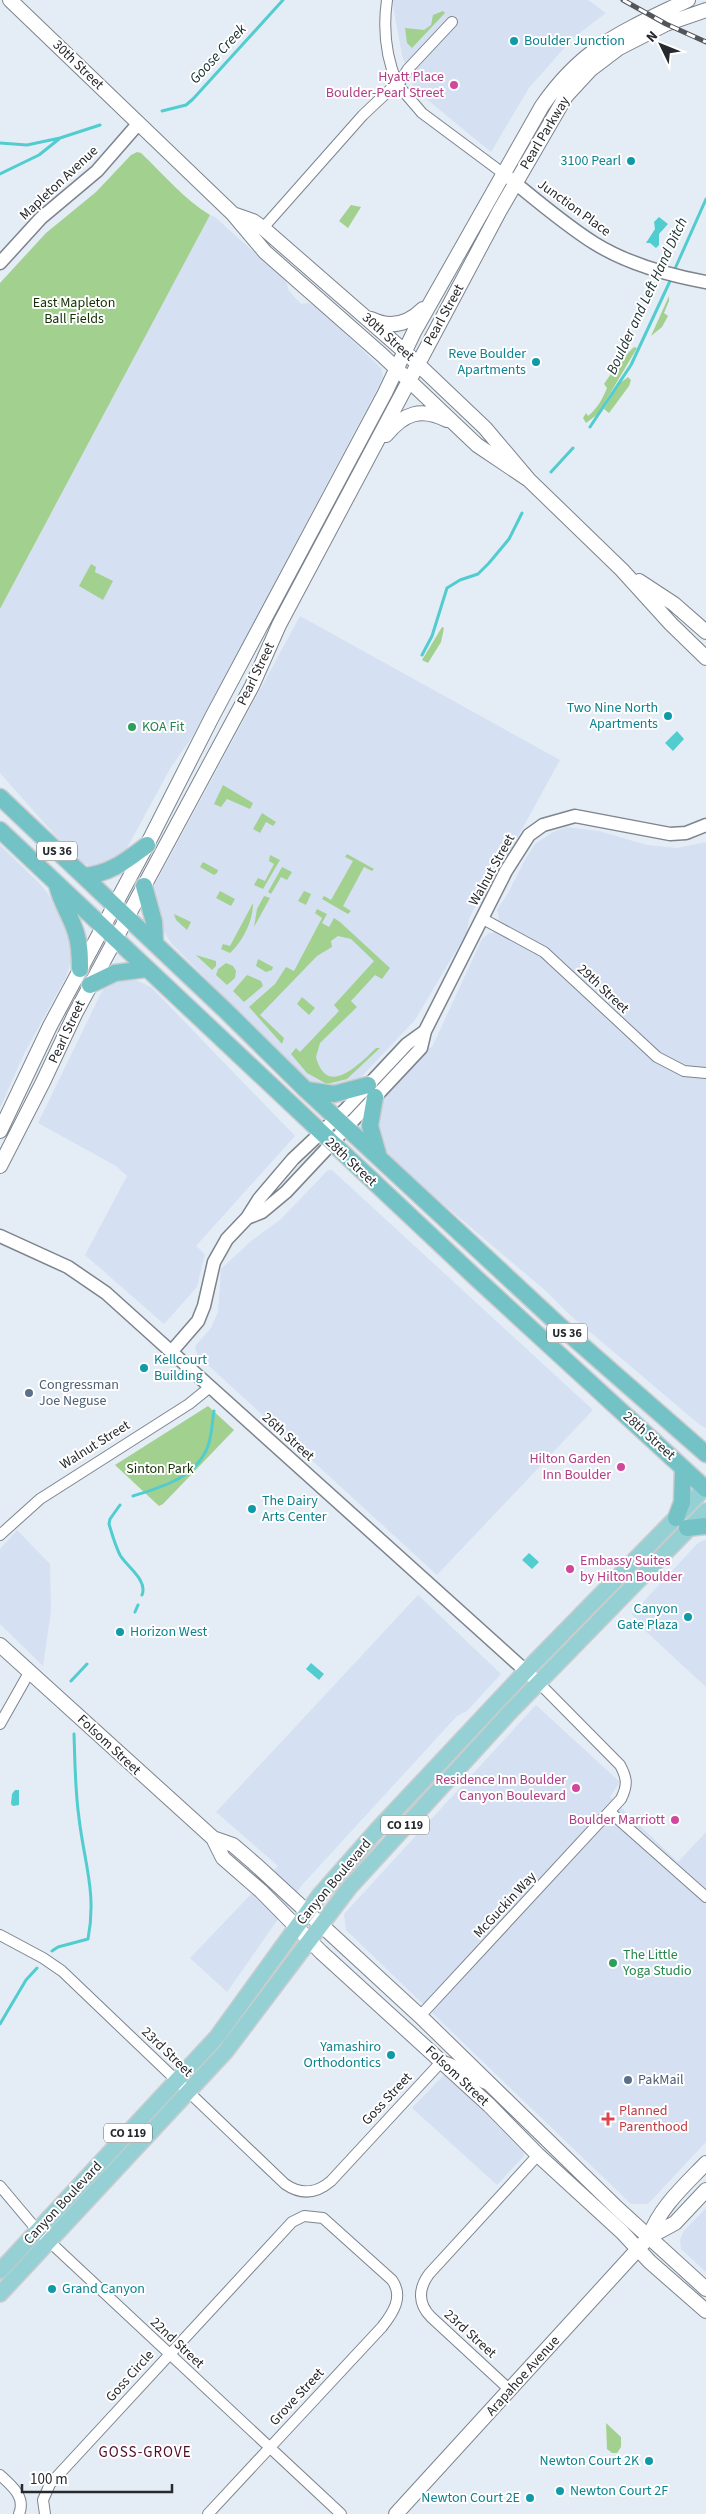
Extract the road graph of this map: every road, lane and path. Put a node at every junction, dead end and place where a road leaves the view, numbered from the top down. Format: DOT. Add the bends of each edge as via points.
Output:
graph roads {
  1 [pos="10,0"];
  2 [pos="387,0"];
  3 [pos="688,0"];
  4 [pos="706,10"];
  5 [pos="452,22"];
  6 [pos="398,84"];
  7 [pos="138,124"];
  8 [pos="504,174"];
  9 [pos="516,183"];
  10 [pos="232,214"];
  11 [pos="263,228"];
  12 [pos="0,263"];
  13 [pos="706,282"];
  14 [pos="431,301"];
  15 [pos="364,315"];
  16 [pos="404,351"];
  17 [pos="417,364"];
  18 [pos="396,369"];
  19 [pos="409,380"];
  20 [pos="458,426"];
  21 [pos="367,460"];
  22 [pos="529,480"];
  23 [pos="622,570"];
  24 [pos="706,632"];
  25 [pos="706,658"];
  26 [pos="0,797"];
  27 [pos="706,825"];
  28 [pos="0,830"];
  29 [pos="147,845"];
  30 [pos="84,876"];
  31 [pos="57,885"];
  32 [pos="144,886"];
  33 [pos="114,904"];
  34 [pos="127,917"];
  35 [pos="483,920"];
  36 [pos="102,927"];
  37 [pos="115,939"];
  38 [pos="154,942"];
  39 [pos="80,969"];
  40 [pos="146,969"];
  41 [pos="90,985"];
  42 [pos="27,1073"];
  43 [pos="706,1073"];
  44 [pos="306,1090"];
  45 [pos="371,1091"];
  46 [pos="342,1123"];
  47 [pos="0,1132"];
  48 [pos="326,1138"];
  49 [pos="380,1158"];
  50 [pos="1,1163"];
  51 [pos="0,1236"];
  52 [pos="172,1351"];
  53 [pos="210,1387"];
  54 [pos="703,1450"];
  55 [pos="684,1468"];
  56 [pos="706,1488"];
  57 [pos="706,1511"];
  58 [pos="681,1523"];
  59 [pos="706,1526"];
  60 [pos="0,1535"];
  61 [pos="2,1645"];
  62 [pos="30,1671"];
  63 [pos="526,1672"];
  64 [pos="539,1683"];
  65 [pos="0,1724"];
  66 [pos="610,1812"];
  67 [pos="213,1838"];
  68 [pos="706,1897"];
  69 [pos="308,1912"];
  70 [pos="321,1924"];
  71 [pos="297,1926"];
  72 [pos="0,1935"];
  73 [pos="310,1939"];
  74 [pos="420,2016"];
  75 [pos="442,2061"];
  76 [pos="177,2080"];
  77 [pos="491,2085"];
  78 [pos="190,2092"];
  79 [pos="538,2155"];
  80 [pos="706,2163"];
  81 [pos="0,2186"];
  82 [pos="706,2190"];
  83 [pos="310,2192"];
  84 [pos="315,2215"];
  85 [pos="43,2235"];
  86 [pos="649,2237"];
  87 [pos="638,2249"];
  88 [pos="0,2271"];
  89 [pos="706,2289"];
  90 [pos="0,2294"];
  91 [pos="706,2311"];
  92 [pos="169,2353"];
  93 [pos="510,2390"];
  94 [pos="269,2447"];
  95 [pos="0,2475"];
  96 [pos="20,2510"];
  97 [pos="44,2510"];
  98 [pos="208,2514"];
  99 [pos="341,2514"];
  100 [pos="396,2514"];
  1 -- 7 [label="main road, 30th Street"];
  2 -- 6 [label="street, Junction Place" via="384,20 386,43"];
  3 -- 8 [label="main road, Pearl Parkway" via="620,32 572,69 542,106"];
  4 -- 9 [label="main road, Pearl Parkway" via="635,38 590,70 558,107"];
  5 -- 6 [label="street"];
  6 -- 8 [label="street, Junction Place" via="422,114"];
  6 -- 11 [label="street" via="363,115"];
  7 -- 10 [label="main road, 30th Street"];
  7 -- 12 [label="street, Mapleton Avenue" via="97,171 41,218"];
  8 -- 9 [label="street, Junction Place"];
  8 -- 14 [label="main road, Pearl Street"];
  9 -- 13 [label="street, Junction Place" via="593,242 662,273"];
  9 -- 17 [label="main road, Pearl Street"];
  10 -- 11 [label="main road, 30th Street" via="254,221"];
  10 -- 18 [label="main road, 30th Street" via="265,252"];
  11 -- 15 [label="main road, 30th Street"];
  14 -- 15 [label="main road" via="415,317 401,324 385,324"];
  14 -- 16 [label="main road, Pearl Street"];
  15 -- 16 [label="main road, 30th Street"];
  16 -- 17 [label="main road, 30th Street"];
  16 -- 18 [label="main road, Pearl Street"];
  17 -- 19 [label="main road, Pearl Street"];
  17 -- 22 [label="main road, 30th Street" via="485,428"];
  18 -- 19 [label="main road, 30th Street"];
  18 -- 29 [label="main road, Pearl Street"];
  19 -- 20 [label="main road, 30th Street"];
  19 -- 21 [label="main road, Pearl Street"];
  20 -- 21 [label="main road" via="429,413 409,414 393,426"];
  20 -- 22 [label="main road, 30th Street" via="477,445"];
  21 -- 32 [label="main road, Pearl Street" via="279,625 252,686"];
  22 -- 23 [label="main road, 30th Street"];
  23 -- 24 [label="main road, 30th Street" via="674,604"];
  23 -- 25 [label="main road, 30th Street" via="670,624"];
  26 -- 30 [label="highway, 28th Street / US 36"];
  27 -- 35 [label="street, Walnut Street" via="670,834 579,816 543,825 520,846"];
  28 -- 31 [label="highway, 28th Street / US 36"];
  29 -- 30 [label="highway" via="114,869"];
  29 -- 33 [label="main road, Pearl Street"];
  30 -- 33 [label="highway, 28th Street / US 36"];
  31 -- 36 [label="highway, 28th Street / US 36"];
  31 -- 39 [label="highway" via="61,902 76,932"];
  32 -- 34 [label="main road, Pearl Street"];
  32 -- 38 [label="highway" via="154,922"];
  33 -- 34 [label="highway, 28th Street / US 36"];
  33 -- 36 [label="main road, Pearl Street"];
  34 -- 37 [label="main road, Pearl Street"];
  34 -- 38 [label="highway, 28th Street / US 36"];
  35 -- 43 [label="street, 29th Street" via="544,952 657,1058 684,1071"];
  35 -- 45 [label="street, Walnut Street" via="425,1031 407,1044"];
  36 -- 37 [label="highway, 28th Street / US 36"];
  36 -- 39 [label="main road, Pearl Street"];
  37 -- 40 [label="highway, 28th Street / US 36"];
  37 -- 41 [label="main road, Pearl Street"];
  38 -- 44 [label="highway, 28th Street / US 36"];
  39 -- 42 [label="main road, Pearl Street"];
  40 -- 41 [label="highway" via="115,973"];
  40 -- 48 [label="highway, 28th Street / US 36"];
  41 -- 50 [label="main road, Pearl Street"];
  42 -- 47 [label="main road, Pearl Street"];
  42 -- 50 [label="main road" via="30,1083"];
  44 -- 45 [label="highway" via="334,1094"];
  44 -- 46 [label="highway, 28th Street / US 36"];
  45 -- 46 [label="street, Walnut Street"];
  45 -- 49 [label="highway" via="370,1126"];
  46 -- 48 [label="street, Walnut Street"];
  46 -- 49 [label="highway, 28th Street / US 36"];
  48 -- 52 [label="street, Walnut Street" via="275,1202 247,1218 220,1250 210,1273 198,1321"];
  48 -- 55 [label="highway, 28th Street / US 36"];
  49 -- 54 [label="highway, 28th Street / US 36" via="565,1331"];
  51 -- 52 [label="street, 26th Street" via="84,1277"];
  52 -- 53 [label="street, 26th Street"];
  53 -- 60 [label="street, Walnut Street" via="189,1404 40,1499"];
  53 -- 63 [label="street, 26th Street"];
  55 -- 56 [label="highway, 28th Street / US 36"];
  55 -- 58 [label="highway, CO 119"];
  56 -- 58 [label="main road, Canyon Boulevard"];
  57 -- 58 [label="main road, Canyon Boulevard / CO 119"];
  58 -- 59 [label="highway"];
  58 -- 63 [label="main road, Canyon Boulevard / CO 119"];
  58 -- 64 [label="main road, Canyon Boulevard / CO 119"];
  61 -- 62 [label="main road, Folsom Street"];
  62 -- 65 [label="street"];
  62 -- 67 [label="main road, Folsom Street"];
  63 -- 64 [label="street, 26th Street"];
  63 -- 69 [label="main road, Canyon Boulevard / CO 119" via="377,1830"];
  64 -- 66 [label="street, McGuckin Way" via="620,1765 627,1777 627,1789"];
  64 -- 70 [label="main road, Canyon Boulevard / CO 119" via="362,1873"];
  66 -- 68 [label="street"];
  66 -- 74 [label="street, McGuckin Way"];
  67 -- 69 [label="main road, Folsom Street" via="233,1846"];
  67 -- 71 [label="main road, Folsom Street" via="223,1858"];
  69 -- 70 [label="main road, Folsom Street"];
  69 -- 71 [label="main road, Canyon Boulevard / CO 119"];
  70 -- 73 [label="main road, Canyon Boulevard / CO 119"];
  70 -- 74 [label="main road, Folsom Street"];
  71 -- 73 [label="main road, Folsom Street"];
  71 -- 76 [label="main road, Canyon Boulevard / CO 119" via="217,2037"];
  72 -- 76 [label="street, 23rd Street" via="62,1971"];
  73 -- 75 [label="main road, Folsom Street"];
  73 -- 78 [label="main road, Canyon Boulevard / CO 119" via="226,2051"];
  74 -- 77 [label="main road, Folsom Street"];
  75 -- 77 [label="street" via="455,2063 477,2082"];
  75 -- 79 [label="main road, Folsom Street"];
  75 -- 83 [label="street, Goss Street" via="331,2181"];
  76 -- 78 [label="street, 23rd Street"];
  76 -- 85 [label="main road, Canyon Boulevard / CO 119"];
  77 -- 86 [label="main road, Folsom Street"];
  78 -- 83 [label="street, 23rd Street" via="285,2184"];
  78 -- 85 [label="main road, Canyon Boulevard / CO 119"];
  79 -- 87 [label="main road, Folsom Street"];
  79 -- 93 [label="street, 23rd Street" via="430,2274 420,2294 424,2310 431,2318"];
  80 -- 86 [label="main road, Arapahoe Avenue" via="662,2210"];
  81 -- 85 [label="street, 22nd Street"];
  82 -- 86 [label="main road, Arapahoe Avenue" via="675,2223"];
  84 -- 92 [label="street, Goss Circle" via="292,2222"];
  84 -- 94 [label="street, Grove Street" via="326,2219 385,2271 395,2283 395,2308"];
  85 -- 88 [label="main road, Canyon Boulevard / CO 119"];
  85 -- 90 [label="main road, Canyon Boulevard / CO 119"];
  85 -- 92 [label="street, 22nd Street"];
  86 -- 87 [label="main road, Arapahoe Avenue"];
  86 -- 89 [label="main road, Folsom Street"];
  87 -- 91 [label="main road, Folsom Street"];
  87 -- 93 [label="main road, Arapahoe Avenue"];
  92 -- 94 [label="street, 22nd Street"];
  92 -- 97 [label="street, Goss Circle" via="50,2484 45,2491"];
  93 -- 100 [label="main road, Arapahoe Avenue"];
  94 -- 98 [label="street, Grove Street"];
  94 -- 99 [label="street, 22nd Street"];
  95 -- 96 [label="street" via="14,2488 21,2501"];
}
